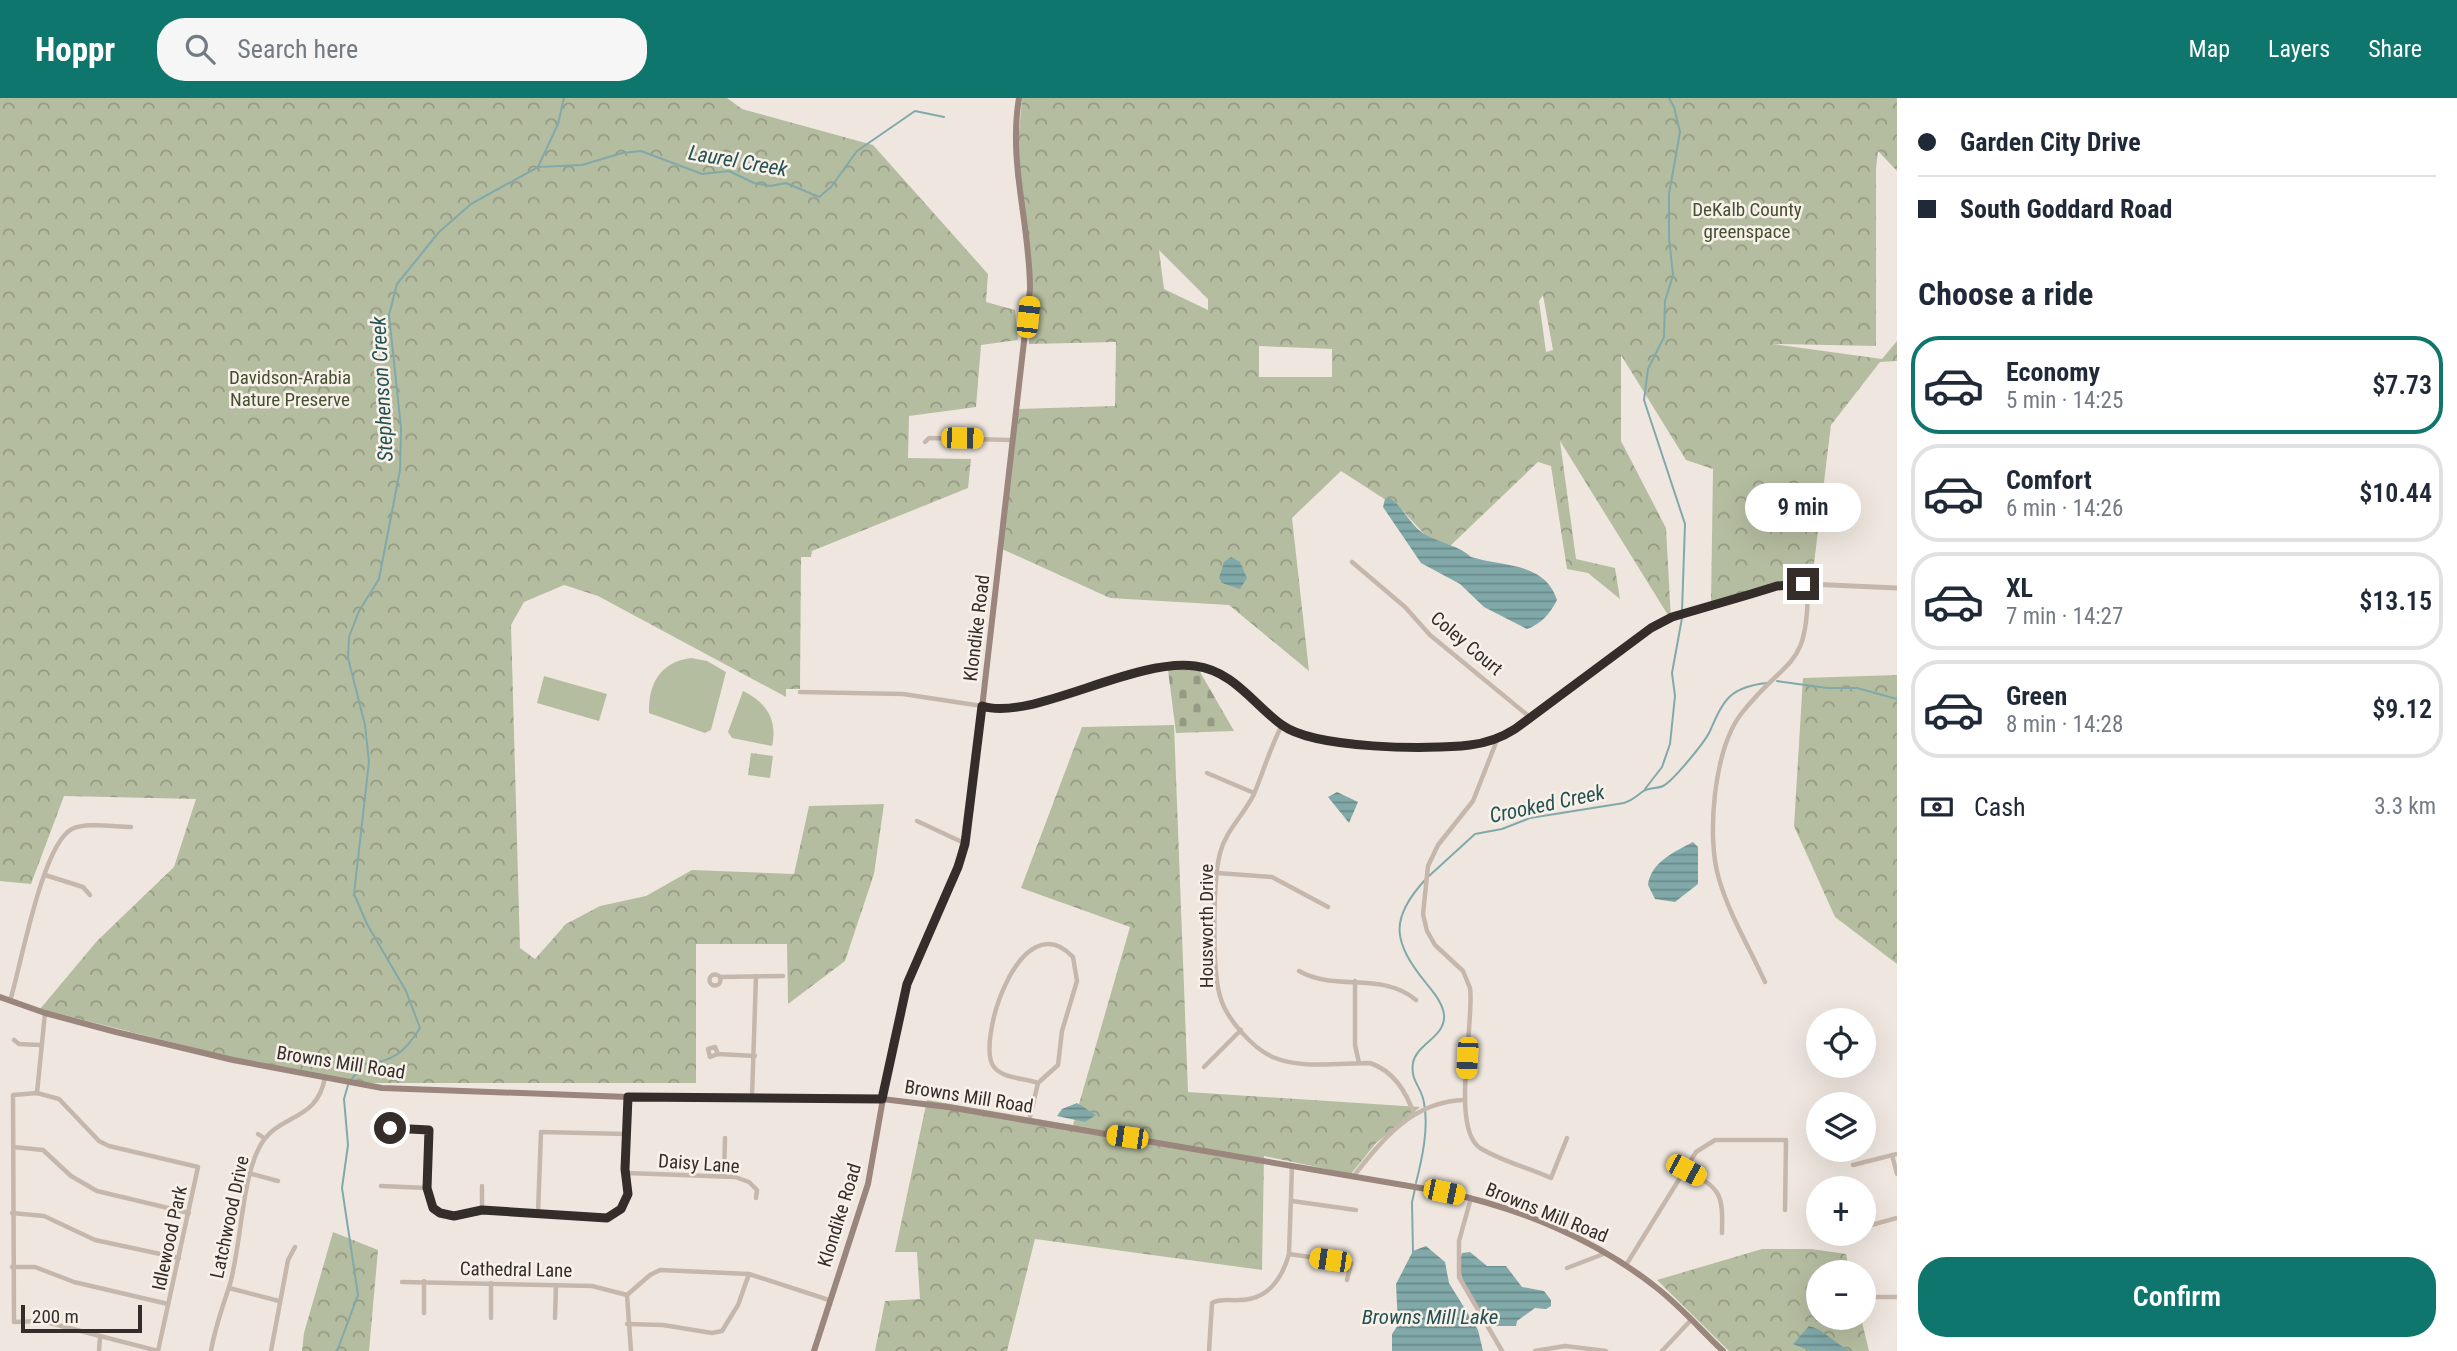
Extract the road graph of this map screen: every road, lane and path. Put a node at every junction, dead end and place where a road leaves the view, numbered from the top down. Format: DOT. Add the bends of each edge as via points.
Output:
graph roads {
  1 [pos="1019,98"];
  2 [pos="1011,440"];
  3 [pos="925,442"];
  4 [pos="1352,562"];
  5 [pos="1808,584"];
  6 [pos="1897,588"];
  7 [pos="800,692"];
  8 [pos="982,706"];
  9 [pos="1531,718"];
  10 [pos="1282,725"];
  11 [pos="1497,740"];
  12 [pos="1207,773"];
  13 [pos="1254,793"];
  14 [pos="917,821"];
  15 [pos="131,827"];
  16 [pos="965,844"];
  17 [pos="1217,873"];
  18 [pos="45,875"];
  19 [pos="90,895"];
  20 [pos="1328,907"];
  21 [pos="1299,971"];
  22 [pos="756,976"];
  23 [pos="783,976"];
  24 [pos="720,977"];
  25 [pos="1355,981"];
  26 [pos="1765,982"];
  27 [pos="0,997"];
  28 [pos="1416,1000"];
  29 [pos="10,1001"];
  30 [pos="45,1013"];
  31 [pos="1241,1030"];
  32 [pos="14,1040"];
  33 [pos="40,1045"];
  34 [pos="718,1054"];
  35 [pos="755,1056"];
  36 [pos="1359,1063"];
  37 [pos="1204,1066"];
  38 [pos="326,1077"];
  39 [pos="1038,1083"];
  40 [pos="37,1093"];
  41 [pos="628,1097"];
  42 [pos="752,1097"];
  43 [pos="882,1099"];
  44 [pos="1465,1100"];
  45 [pos="1414,1114"];
  46 [pos="1029,1122"];
  47 [pos="390,1128"];
  48 [pos="258,1134"];
  49 [pos="626,1134"];
  50 [pos="264,1138"];
  51 [pos="725,1138"];
  52 [pos="1567,1138"];
  53 [pos="13,1147"];
  54 [pos="1895,1154"];
  55 [pos="1292,1165"];
  56 [pos="1853,1165"];
  57 [pos="1686,1170"];
  58 [pos="626,1173"];
  59 [pos="252,1174"];
  60 [pos="1897,1174"];
  61 [pos="724,1176"];
  62 [pos="1352,1178"];
  63 [pos="278,1181"];
  64 [pos="382,1186"];
  65 [pos="482,1186"];
  66 [pos="427,1188"];
  67 [pos="757,1198"];
  68 [pos="1471,1198"];
  69 [pos="1292,1201"];
  70 [pos="433,1208"];
  71 [pos="482,1210"];
  72 [pos="1356,1210"];
  73 [pos="1785,1210"];
  74 [pos="428,1212"];
  75 [pos="12,1213"];
  76 [pos="189,1213"];
  77 [pos="538,1213"];
  78 [pos="1897,1218"];
  79 [pos="1876,1224"];
  80 [pos="1722,1233"];
  81 [pos="295,1247"];
  82 [pos="1606,1253"];
  83 [pos="1289,1254"];
  84 [pos="179,1258"];
  85 [pos="1626,1265"];
  86 [pos="12,1267"];
  87 [pos="1567,1268"];
  88 [pos="749,1274"];
  89 [pos="1347,1280"];
  90 [pos="424,1281"];
  91 [pos="402,1282"];
  92 [pos="491,1283"];
  93 [pos="556,1286"];
  94 [pos="229,1288"];
  95 [pos="627,1295"];
  96 [pos="1876,1297"];
  97 [pos="1897,1297"];
  98 [pos="829,1300"];
  99 [pos="279,1301"];
  100 [pos="168,1304"];
  101 [pos="424,1313"];
  102 [pos="491,1318"];
  103 [pos="555,1318"];
  104 [pos="1691,1320"];
  105 [pos="627,1324"];
  106 [pos="100,1337"];
  107 [pos="1587,1349"];
  108 [pos="99,1351"];
  109 [pos="211,1351"];
  110 [pos="271,1351"];
  111 [pos="631,1351"];
  112 [pos="814,1351"];
  113 [pos="1209,1351"];
  114 [pos="1502,1351"];
  115 [pos="1535,1351"];
  116 [pos="1606,1351"];
  117 [pos="1662,1351"];
  118 [pos="1723,1351"];
  1 -- 2 [label="main road, Klondike Road" via="1015,165 1028,242 1030,289"];
  2 -- 3 [label="street" via="929,438"];
  2 -- 8 [label="main road, Klondike Road"];
  4 -- 9 [label="street, Coley Court" via="1430,635"];
  5 -- 6 [label="street"];
  5 -- 9 [label="street" via="1777,586 1672,617 1634,639"];
  5 -- 26 [label="street" via="1802,647 1789,667 1741,714 1729,734 1720,767 1714,833 1719,880"];
  7 -- 8 [label="street" via="903,694"];
  8 -- 10 [label="street" via="1030,705 1105,680 1195,666 1228,678"];
  8 -- 16 [label="main road, Klondike Road"];
  9 -- 11 [label="street"];
  10 -- 11 [label="street" via="1325,742 1458,746"];
  10 -- 13 [label="street, Housworth Drive" via="1267,752"];
  11 -- 44 [label="street" via="1473,801 1429,860 1423,908 1429,936 1463,971 1470,988"];
  12 -- 13 [label="street"];
  13 -- 17 [label="street, Housworth Drive" via="1225,838"];
  14 -- 16 [label="street"];
  15 -- 18 [label="street" via="75,827 61,836"];
  16 -- 43 [label="main road, Klondike Road" via="907,984"];
  17 -- 20 [label="street" via="1272,877"];
  17 -- 31 [label="street, Housworth Drive" via="1217,985 1226,1010"];
  18 -- 19 [label="street" via="83,887"];
  18 -- 29 [label="street"];
  21 -- 25 [label="street" via="1324,981"];
  22 -- 23 [label="street"];
  22 -- 24 [label="street"];
  22 -- 35 [label="street"];
  25 -- 28 [label="street" via="1393,986"];
  25 -- 36 [label="street"];
  27 -- 29 [label="main road, Browns Mill Road"];
  29 -- 30 [label="main road, Browns Mill Road"];
  30 -- 33 [label="street"];
  30 -- 38 [label="main road, Browns Mill Road" via="222,1057"];
  31 -- 36 [label="street, Housworth Drive" via="1263,1051 1281,1060"];
  31 -- 37 [label="street"];
  32 -- 33 [label="street"];
  33 -- 40 [label="street"];
  34 -- 35 [label="street"];
  35 -- 42 [label="street"];
  36 -- 45 [label="street, Housworth Drive" via="1388,1071"];
  38 -- 41 [label="main road, Browns Mill Road" via="382,1088"];
  38 -- 50 [label="street, Latchwood Drive" via="309,1111 274,1127"];
  39 -- 39 [label="street" via="1058,1065 1062,1031 1077,981 1073,957 1062,948 1035,946 1023,954 994,1016 988,1047 988,1062 1005,1074"];
  39 -- 46 [label="street"];
  40 -- 53 [label="street, Idlewood Park" via="13,1095"];
  40 -- 76 [label="street, Idlewood Park" via="59,1099 109,1146 200,1164"];
  41 -- 42 [label="main road, Browns Mill Road"];
  41 -- 49 [label="street"];
  42 -- 43 [label="main road, Browns Mill Road"];
  43 -- 46 [label="main road, Browns Mill Road"];
  43 -- 98 [label="main road, Klondike Road" via="868,1184"];
  44 -- 45 [label="street" via="1438,1103"];
  44 -- 52 [label="street" via="1469,1131 1480,1148 1551,1178"];
  45 -- 62 [label="street" via="1393,1128"];
  46 -- 55 [label="main road, Browns Mill Road"];
  47 -- 66 [label="street" via="429,1130"];
  48 -- 50 [label="street"];
  49 -- 58 [label="street"];
  49 -- 77 [label="street" via="541,1132"];
  50 -- 59 [label="street, Latchwood Drive"];
  51 -- 61 [label="street"];
  53 -- 75 [label="street, Idlewood Park"];
  53 -- 76 [label="street" via="43,1150 71,1176 97,1191"];
  54 -- 56 [label="street"];
  54 -- 60 [label="street"];
  55 -- 62 [label="main road, Browns Mill Road"];
  55 -- 69 [label="street"];
  57 -- 73 [label="street" via="1701,1146 1715,1140 1786,1140"];
  57 -- 80 [label="street" via="1720,1194"];
  57 -- 85 [label="street"];
  58 -- 61 [label="street, Daisy Lane"];
  58 -- 77 [label="street" via="626,1200 612,1216"];
  59 -- 63 [label="street"];
  59 -- 94 [label="street, Latchwood Drive"];
  61 -- 67 [label="street, Daisy Lane" via="748,1182 757,1190"];
  62 -- 68 [label="main road, Browns Mill Road"];
  64 -- 66 [label="street"];
  65 -- 71 [label="street"];
  66 -- 70 [label="street"];
  68 -- 82 [label="main road, Browns Mill Road" via="1521,1214"];
  68 -- 114 [label="street" via="1459,1241 1459,1277"];
  69 -- 72 [label="street"];
  69 -- 83 [label="street"];
  70 -- 71 [label="street" via="454,1216"];
  70 -- 74 [label="street"];
  71 -- 77 [label="street"];
  75 -- 84 [label="street" via="44,1216 95,1240"];
  75 -- 86 [label="street, Idlewood Park"];
  76 -- 84 [label="street, Idlewood Park"];
  78 -- 79 [label="street"];
  81 -- 99 [label="street"];
  82 -- 85 [label="main road, Browns Mill Road"];
  82 -- 87 [label="street"];
  83 -- 89 [label="street" via="1351,1263"];
  83 -- 113 [label="street" via="1281,1276 1262,1295 1212,1303"];
  84 -- 100 [label="street, Idlewood Park"];
  85 -- 104 [label="main road, Browns Mill Road"];
  86 -- 100 [label="street" via="35,1267 74,1282"];
  86 -- 106 [label="street, Idlewood Park" via="14,1322 42,1321"];
  88 -- 95 [label="street" via="670,1269 650,1275"];
  88 -- 98 [label="street"];
  88 -- 105 [label="street" via="722,1331"];
  90 -- 91 [label="street, Cathedral Lane"];
  90 -- 92 [label="street, Cathedral Lane"];
  90 -- 101 [label="street"];
  92 -- 93 [label="street, Cathedral Lane"];
  92 -- 102 [label="street"];
  93 -- 95 [label="street, Cathedral Lane" via="598,1286"];
  93 -- 103 [label="street"];
  94 -- 99 [label="street"];
  94 -- 109 [label="street, Latchwood Drive"];
  95 -- 105 [label="street"];
  96 -- 97 [label="street"];
  98 -- 112 [label="main road, Klondike Road"];
  99 -- 110 [label="street"];
  100 -- 106 [label="street, Idlewood Park" via="158,1351"];
  104 -- 117 [label="street"];
  104 -- 118 [label="main road, Browns Mill Road"];
  105 -- 111 [label="street"];
  106 -- 108 [label="street"];
  107 -- 115 [label="street" via="1565,1346"];
  107 -- 116 [label="street"];
}
